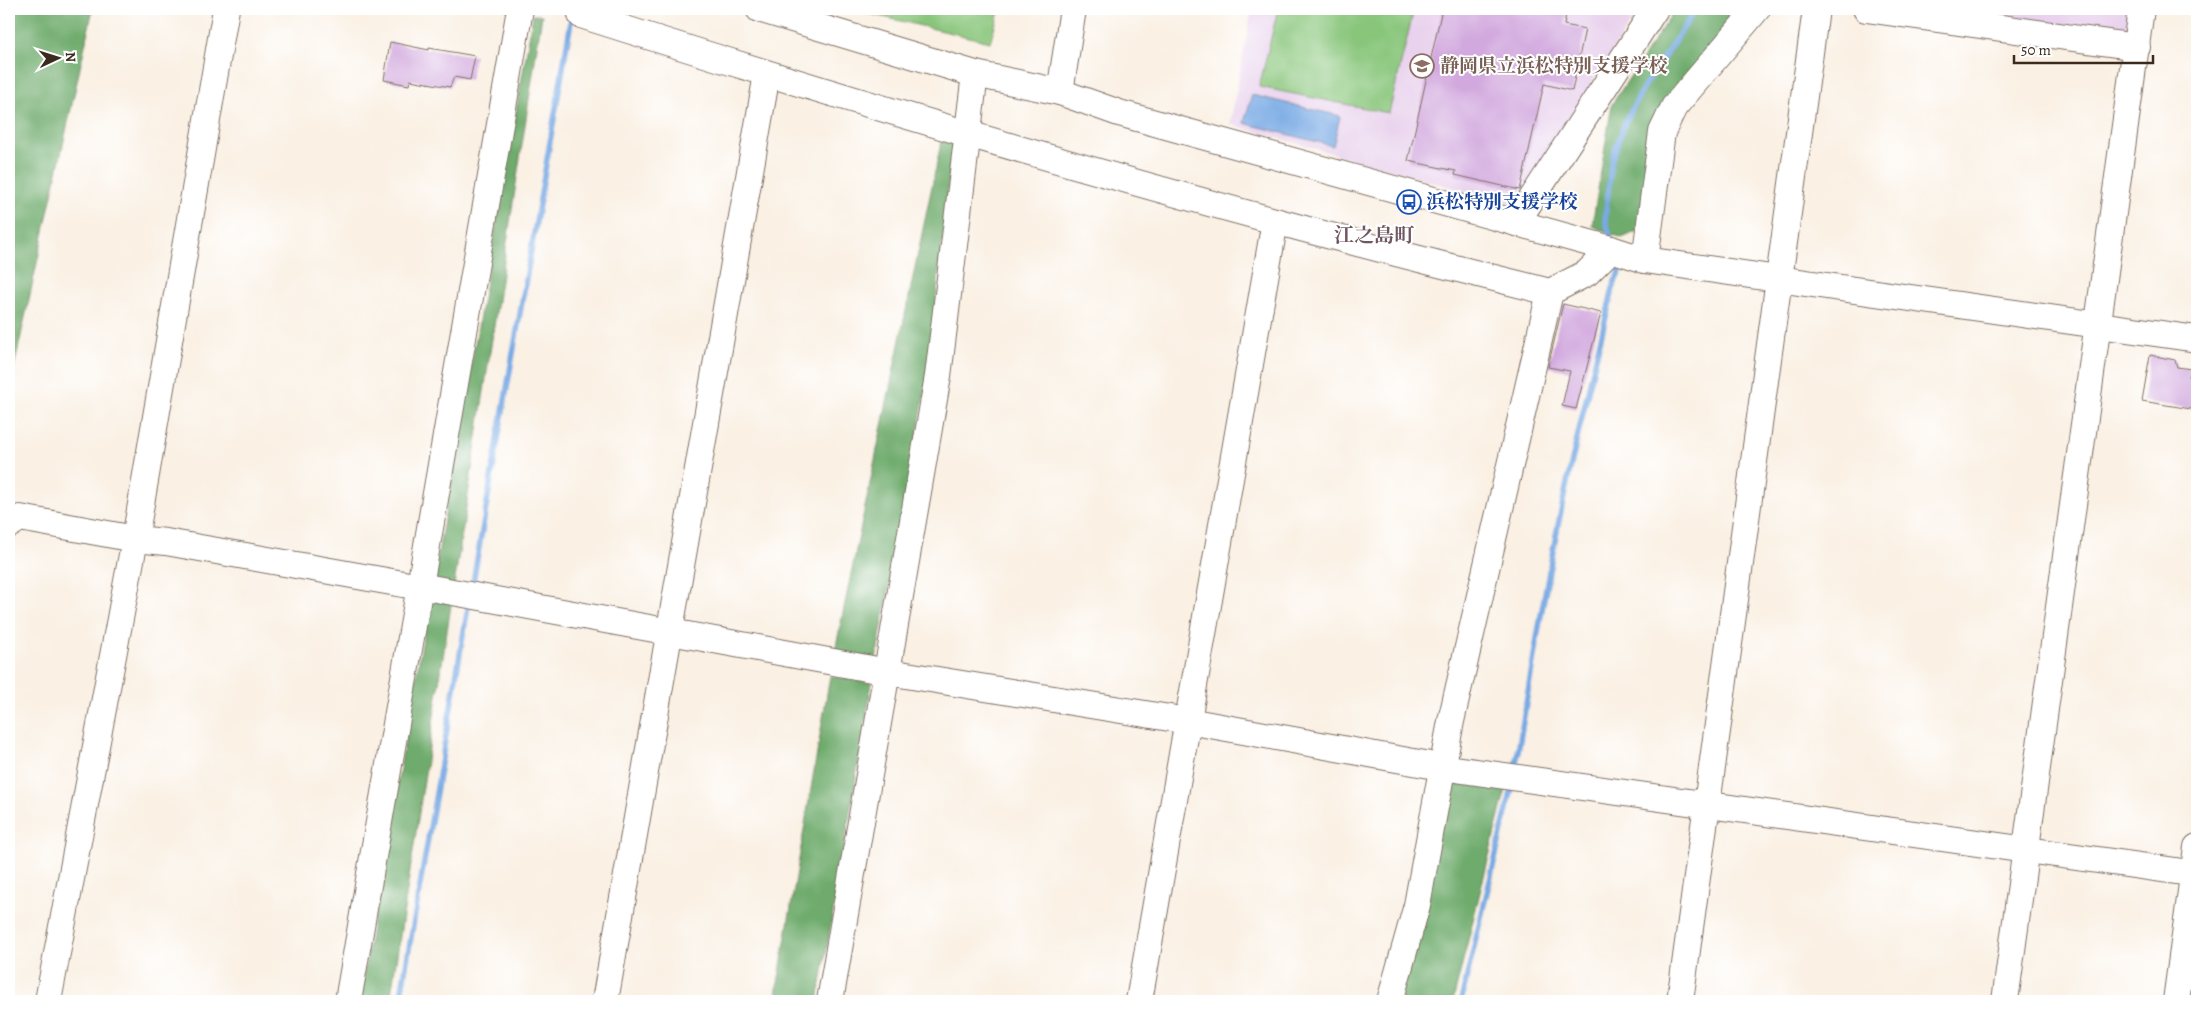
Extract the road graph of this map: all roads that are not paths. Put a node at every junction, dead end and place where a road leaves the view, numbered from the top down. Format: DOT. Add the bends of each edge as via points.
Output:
graph roads {
  1 [pos="226,9"];
  2 [pos="520,9"];
  3 [pos="759,9"];
  4 [pos="1073,9"];
  5 [pos="1655,9"];
  6 [pos="1757,9"];
  7 [pos="1816,9"];
  8 [pos="1866,9"];
  9 [pos="2142,9"];
  10 [pos="581,15"];
  11 [pos="2137,47"];
  12 [pos="766,74"];
  13 [pos="975,74"];
  14 [pos="1060,92"];
  15 [pos="966,134"];
  16 [pos="1275,221"];
  17 [pos="1516,223"];
  18 [pos="1612,249"];
  19 [pos="1645,260"];
  20 [pos="1779,281"];
  21 [pos="1550,292"];
  22 [pos="2098,324"];
  23 [pos="2197,339"];
  24 [pos="9,525"];
  25 [pos="135,539"];
  26 [pos="425,588"];
  27 [pos="669,632"];
  28 [pos="888,672"];
  29 [pos="1188,721"];
  30 [pos="1441,767"];
  31 [pos="1707,806"];
  32 [pos="2197,847"];
  33 [pos="2026,851"];
  34 [pos="2196,874"];
  35 [pos="48,1001"];
  36 [pos="348,1001"];
  37 [pos="605,1001"];
  38 [pos="830,1001"];
  39 [pos="1139,1001"];
  40 [pos="1390,1001"];
  41 [pos="1680,1001"];
  42 [pos="2005,1001"];
  43 [pos="2176,1001"];
  1 -- 25 [label="street"];
  2 -- 26 [label="street"];
  3 -- 13 [label="street"];
  4 -- 14 [label="street"];
  5 -- 17 [label="street"];
  6 -- 19 [label="street" via="1674,108 1662,132"];
  7 -- 20 [label="street"];
  8 -- 11 [label="street"];
  9 -- 11 [label="street"];
  10 -- 12 [label="street"];
  11 -- 22 [label="street"];
  12 -- 15 [label="street"];
  12 -- 27 [label="street"];
  13 -- 14 [label="street"];
  13 -- 15 [label="street"];
  14 -- 17 [label="street" via="1119,113"];
  15 -- 16 [label="street"];
  15 -- 28 [label="street" via="938,376"];
  16 -- 21 [label="street"];
  16 -- 29 [label="street"];
  17 -- 18 [label="street"];
  18 -- 19 [label="street"];
  18 -- 21 [label="street" via="1587,273"];
  19 -- 20 [label="street"];
  20 -- 22 [label="street"];
  20 -- 31 [label="street"];
  21 -- 30 [label="street"];
  22 -- 23 [label="street"];
  22 -- 33 [label="street"];
  24 -- 25 [label="street" via="20,518"];
  25 -- 26 [label="street"];
  25 -- 35 [label="street"];
  26 -- 27 [label="street"];
  26 -- 36 [label="street"];
  27 -- 28 [label="street"];
  27 -- 37 [label="street"];
  28 -- 29 [label="street"];
  28 -- 38 [label="street"];
  29 -- 30 [label="street"];
  29 -- 39 [label="street"];
  30 -- 31 [label="street"];
  30 -- 40 [label="street" via="1417,905"];
  31 -- 33 [label="street"];
  31 -- 41 [label="street"];
  32 -- 34 [label="street"];
  33 -- 34 [label="street"];
  33 -- 42 [label="street"];
  34 -- 43 [label="street"];
}
